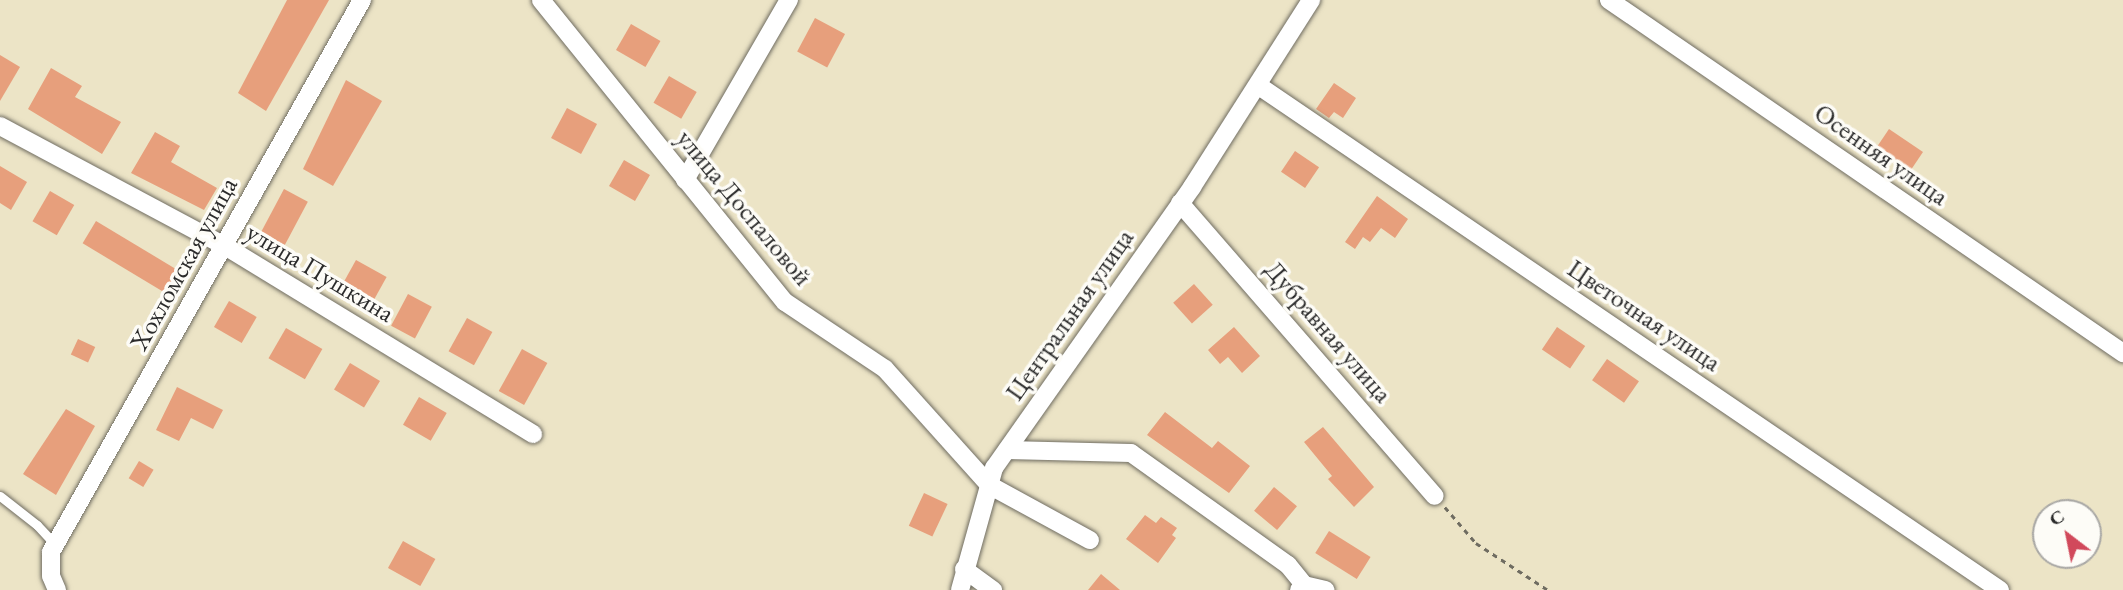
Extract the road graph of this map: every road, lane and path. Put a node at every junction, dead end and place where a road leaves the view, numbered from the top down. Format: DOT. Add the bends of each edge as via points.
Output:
graph roads {
  1 [pos="362,0"];
  2 [pos="541,0"];
  3 [pos="789,0"];
  4 [pos="1311,0"];
  5 [pos="1609,0"];
  6 [pos="1259,86"];
  7 [pos="0,127"];
  8 [pos="685,180"];
  9 [pos="1180,203"];
  10 [pos="225,246"];
  11 [pos="2123,353"];
  12 [pos="533,434"];
  13 [pos="1007,450"];
  14 [pos="989,485"];
  15 [pos="0,496"];
  16 [pos="1435,496"];
  17 [pos="1090,540"];
  18 [pos="51,552"];
  19 [pos="964,569"];
  20 [pos="1302,587"];
  21 [pos="57,590"];
  22 [pos="960,590"];
  23 [pos="993,590"];
  24 [pos="1325,590"];
  25 [pos="1548,590"];
  26 [pos="2000,590"];
  1 -- 10 [label="street, Хохломская улица"];
  2 -- 8 [label="street, улица Доспаловой"];
  3 -- 8 [label="street"];
  4 -- 6 [label="street, Центральная улица"];
  5 -- 11 [label="street, Осенняя улица"];
  6 -- 9 [label="street, Центральная улица"];
  6 -- 26 [label="street, Цветочная улица"];
  7 -- 10 [label="street, улица Пушкина"];
  8 -- 14 [label="street, улица Доспаловой" via="785,302 885,369"];
  9 -- 13 [label="street, Центральная улица"];
  9 -- 16 [label="street, Дубравная улица"];
  10 -- 12 [label="street, улица Пушкина"];
  10 -- 18 [label="street, Хохломская улица"];
  13 -- 14 [label="street, Центральная улица"];
  13 -- 20 [label="street" via="1131,453 1288,565"];
  14 -- 17 [label="street, улица Доспаловой"];
  14 -- 19 [label="street, Центральная улица"];
  15 -- 18 [label="lane" via="44,532"];
  16 -- 25 [label="path" via="1476,543"];
  18 -- 21 [label="street" via="51,576"];
  19 -- 22 [label="street, Центральная улица"];
  19 -- 23 [label="street"];
  20 -- 24 [label="street"];
}
